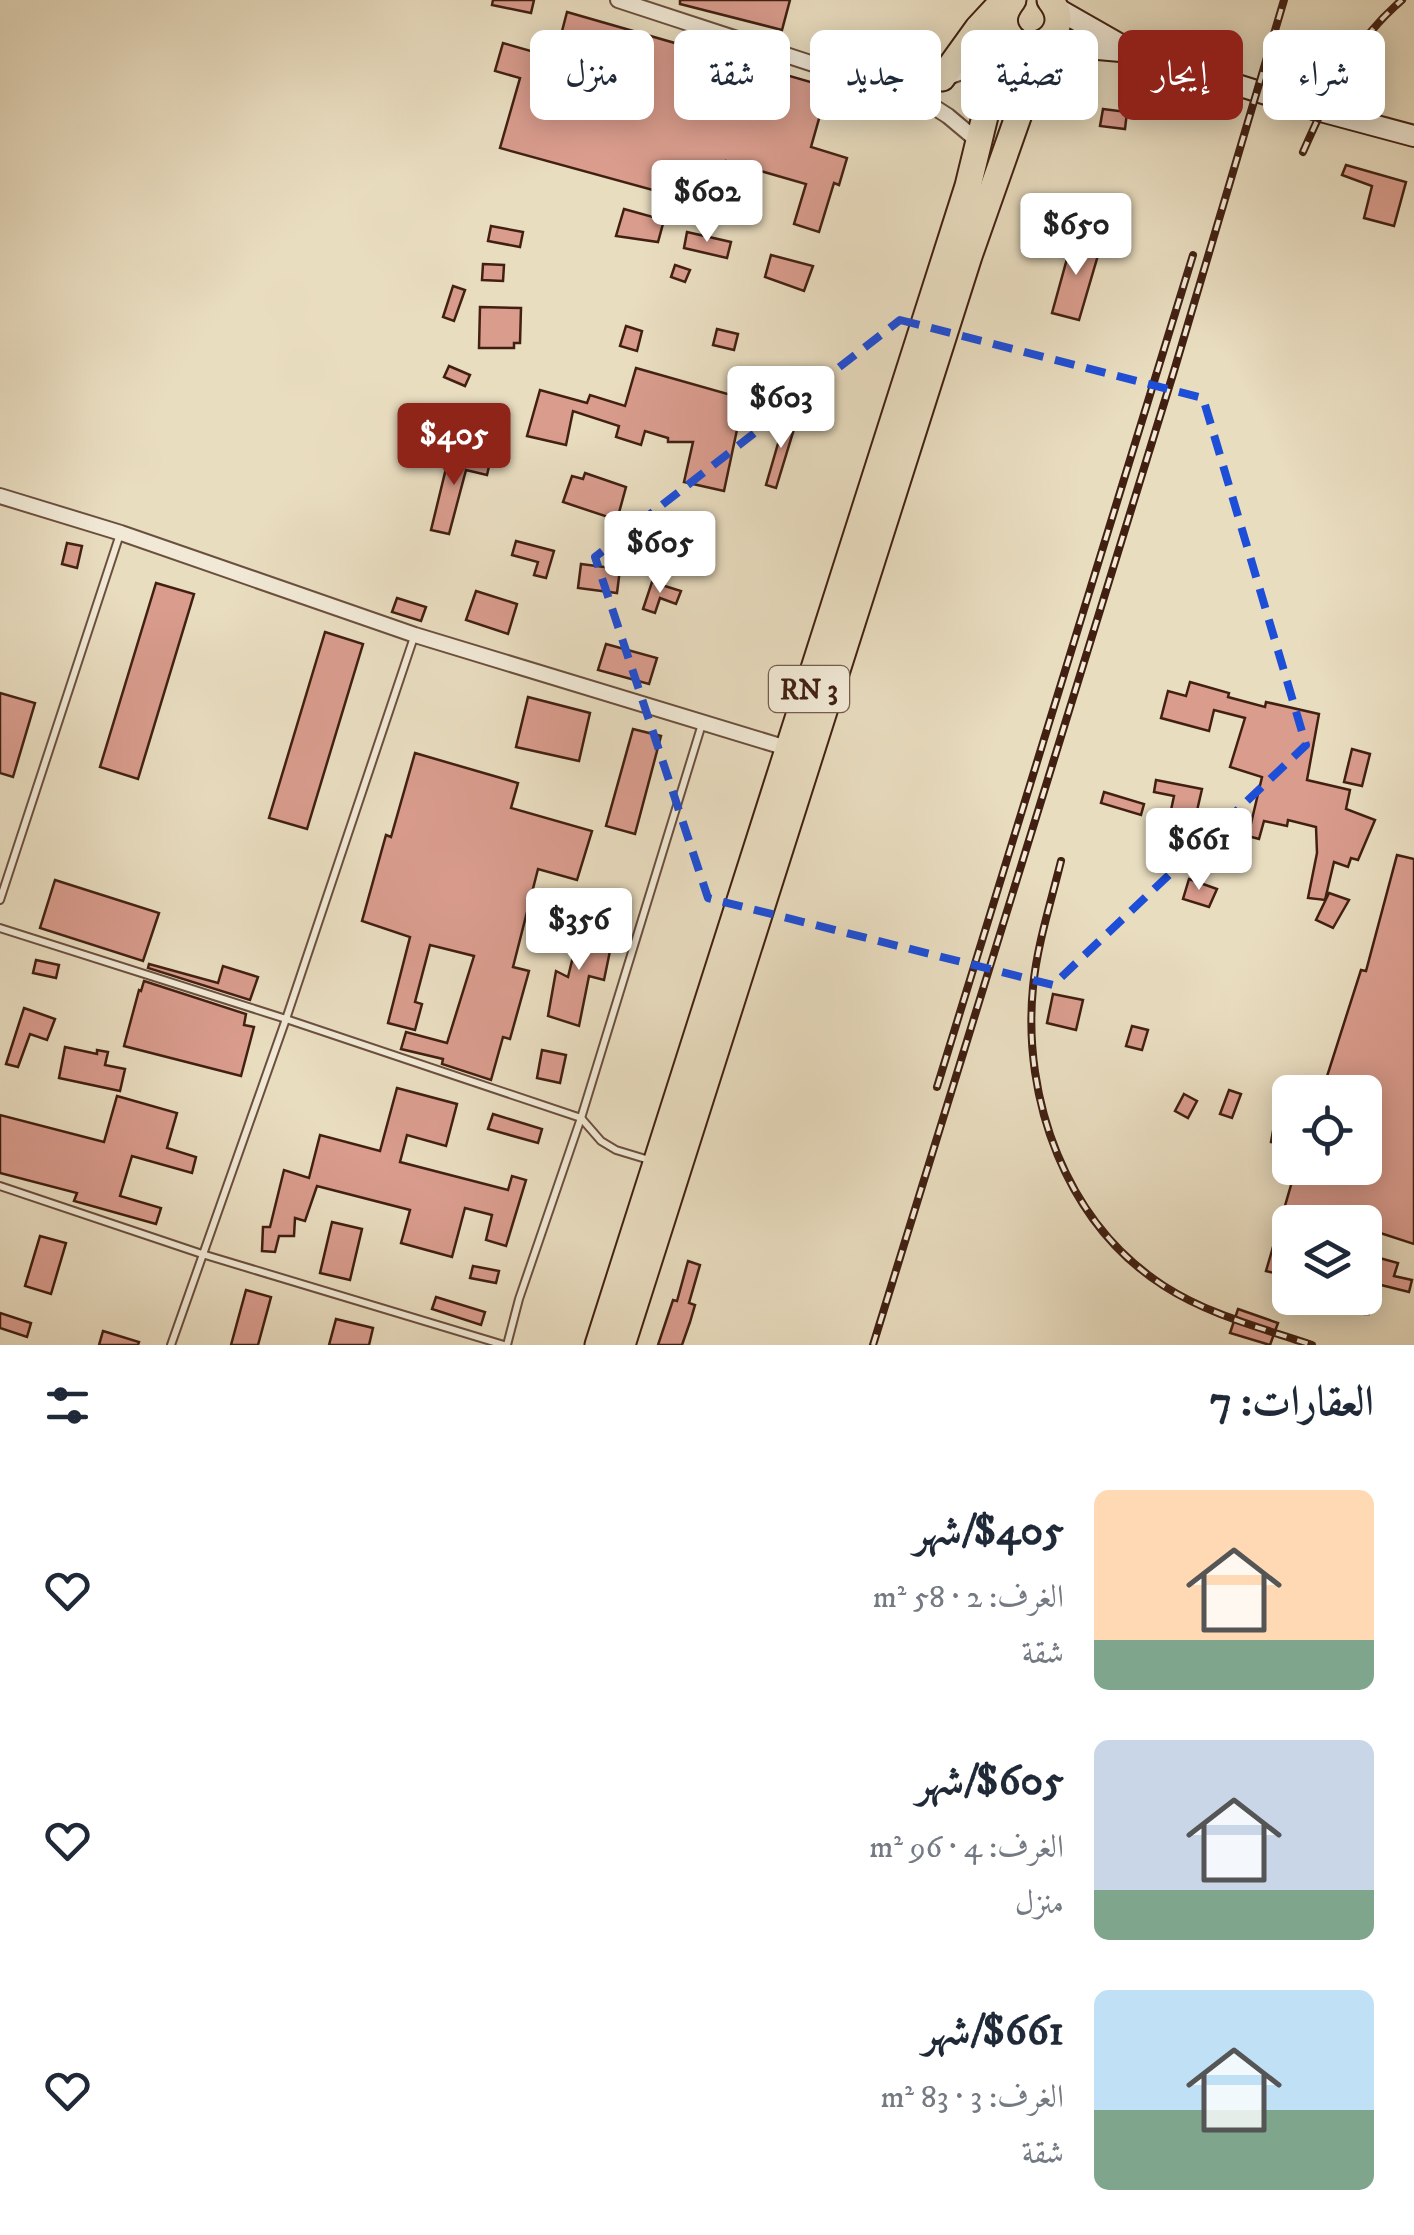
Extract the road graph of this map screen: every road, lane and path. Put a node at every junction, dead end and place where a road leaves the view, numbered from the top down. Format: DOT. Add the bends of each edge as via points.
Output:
graph roads {
  1 [pos="618,0"];
  2 [pos="1004,0"];
  3 [pos="1013,0"];
  4 [pos="1054,3"];
  5 [pos="1006,30"];
  6 [pos="1055,30"];
  7 [pos="1118,43"];
  8 [pos="810,63"];
  9 [pos="961,72"];
  10 [pos="942,78"];
  11 [pos="1243,87"];
  12 [pos="941,112"];
  13 [pos="985,120"];
  14 [pos="1017,120"];
  15 [pos="1414,136"];
  16 [pos="979,142"];
  17 [pos="0,496"];
  18 [pos="120,533"];
  19 [pos="414,635"];
  20 [pos="702,722"];
  21 [pos="790,749"];
  22 [pos="0,900"];
  23 [pos="0,928"];
  24 [pos="286,1019"];
  25 [pos="581,1118"];
  26 [pos="656,1162"];
  27 [pos="0,1186"];
  28 [pos="202,1254"];
  29 [pos="171,1345"];
  30 [pos="505,1345"];
  31 [pos="598,1345"];
  32 [pos="622,1345"];
  1 -- 8 [label="street"];
  2 -- 10 [label="highway"];
  3 -- 5 [label="highway"];
  4 -- 6 [label="highway"];
  4 -- 7 [label="street"];
  9 -- 10 [label="street"];
  11 -- 15 [label="street"];
  12 -- 16 [label="street"];
  13 -- 16 [label="highway, RN 3"];
  14 -- 32 [label="highway, RN 3"];
  16 -- 21 [label="highway, RN 3"];
  17 -- 18 [label="street"];
  18 -- 19 [label="street"];
  18 -- 22 [label="lane"];
  19 -- 20 [label="street"];
  19 -- 24 [label="lane"];
  20 -- 21 [label="street"];
  20 -- 25 [label="lane"];
  21 -- 26 [label="highway, RN 3"];
  23 -- 24 [label="lane"];
  24 -- 25 [label="lane"];
  24 -- 28 [label="lane"];
  25 -- 26 [label="lane" via="616,1150"];
  25 -- 30 [label="lane"];
  26 -- 31 [label="highway, RN 3"];
  27 -- 28 [label="lane"];
  28 -- 29 [label="lane"];
  28 -- 30 [label="lane"];
}
